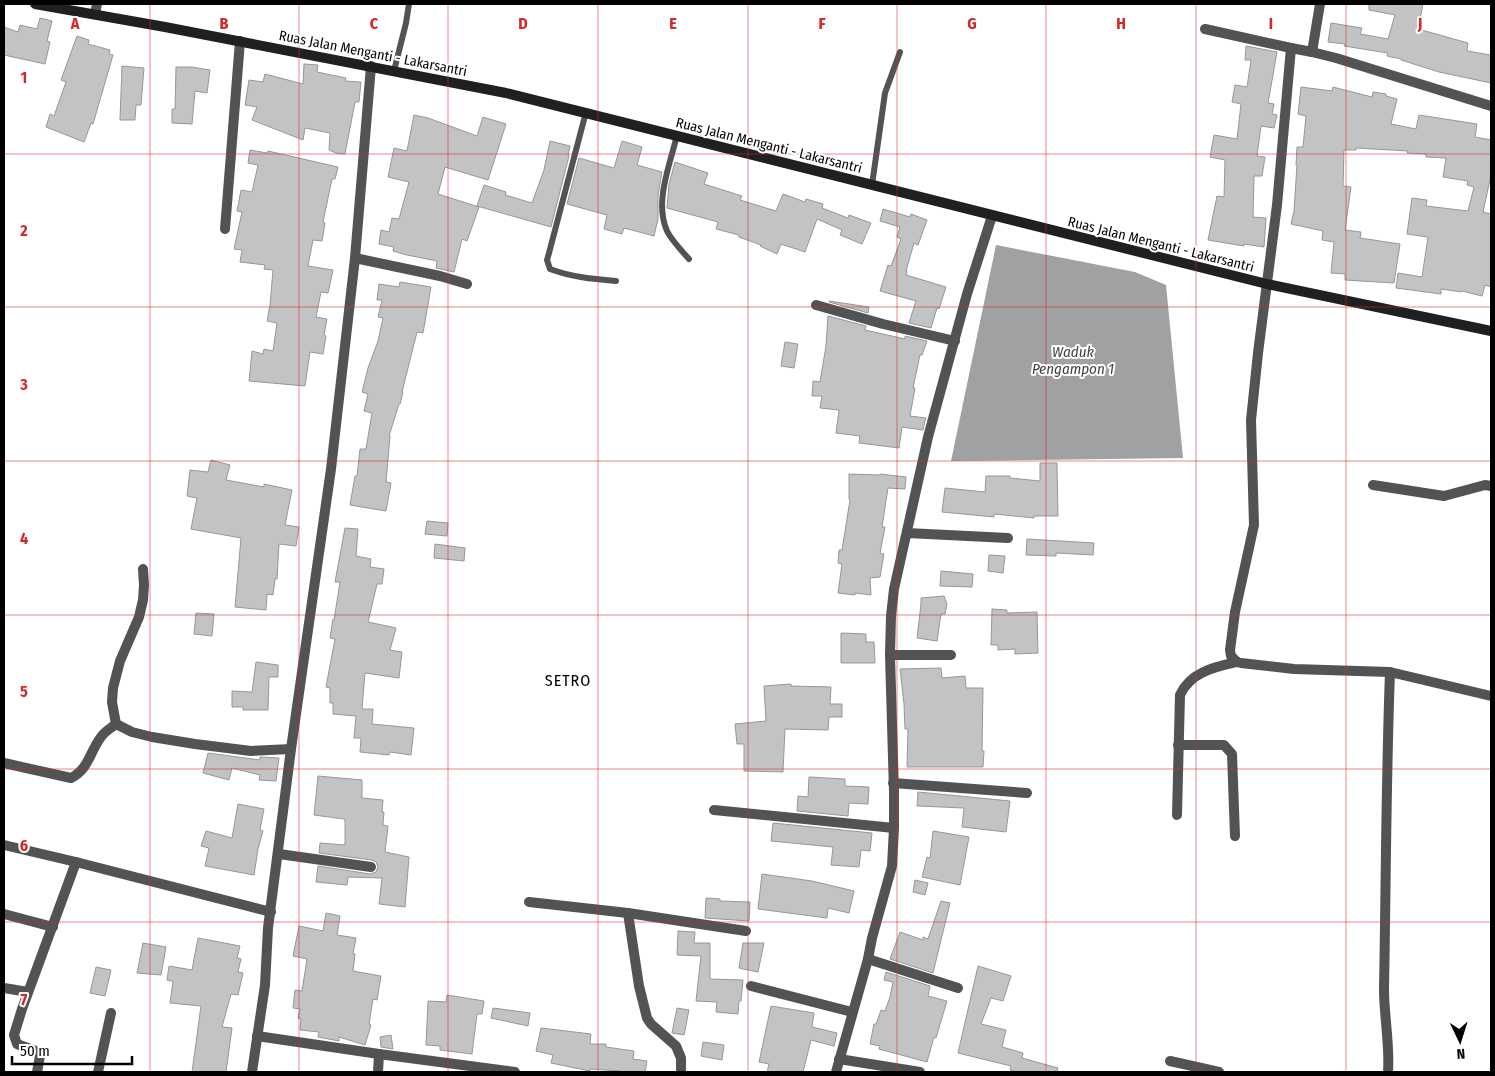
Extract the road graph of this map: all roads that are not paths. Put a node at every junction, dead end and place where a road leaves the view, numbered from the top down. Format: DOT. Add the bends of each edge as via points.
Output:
graph roads {
  1 [pos="35,4"];
  2 [pos="409,4"];
  3 [pos="1320,4"];
  4 [pos="96,9"];
  5 [pos="1205,29"];
  6 [pos="240,41"];
  7 [pos="1291,48"];
  8 [pos="900,52"];
  9 [pos="1312,52"];
  10 [pos="371,66"];
  11 [pos="394,71"];
  12 [pos="1491,106"];
  13 [pos="586,112"];
  14 [pos="677,136"];
  15 [pos="872,185"];
  16 [pos="992,216"];
  17 [pos="225,228"];
  18 [pos="355,258"];
  19 [pos="689,259"];
  20 [pos="616,281"];
  21 [pos="467,284"];
  22 [pos="1267,284"];
  23 [pos="816,305"];
  24 [pos="1491,331"];
  25 [pos="955,340"];
  26 [pos="1372,484"];
  27 [pos="1491,486"];
  28 [pos="907,533"];
  29 [pos="1008,538"];
  30 [pos="143,569"];
  31 [pos="890,655"];
  32 [pos="951,655"];
  33 [pos="1237,662"];
  34 [pos="1390,672"];
  35 [pos="1491,696"];
  36 [pos="116,724"];
  37 [pos="1178,745"];
  38 [pos="292,748"];
  39 [pos="4,763"];
  40 [pos="893,782"];
  41 [pos="1027,793"];
  42 [pos="714,810"];
  43 [pos="1177,815"];
  44 [pos="894,828"];
  45 [pos="1235,836"];
  46 [pos="4,845"];
  47 [pos="279,854"];
  48 [pos="76,862"];
  49 [pos="372,867"];
  50 [pos="530,902"];
  51 [pos="271,912"];
  52 [pos="4,914"];
  53 [pos="628,914"];
  54 [pos="53,927"];
  55 [pos="746,931"];
  56 [pos="868,959"];
  57 [pos="751,986"];
  58 [pos="4,988"];
  59 [pos="958,988"];
  60 [pos="28,992"];
  61 [pos="852,1012"];
  62 [pos="111,1013"];
  63 [pos="257,1036"];
  64 [pos="379,1054"];
  65 [pos="840,1059"];
  66 [pos="1170,1061"];
  67 [pos="37,1072"];
  68 [pos="98,1072"];
  69 [pos="252,1072"];
  70 [pos="378,1072"];
  71 [pos="514,1072"];
  72 [pos="680,1072"];
  73 [pos="836,1072"];
  74 [pos="920,1072"];
  75 [pos="1219,1072"];
  76 [pos="1388,1072"];
  1 -- 4 [label="main road, Ruas Jalan Menganti - Lakarsantri"];
  2 -- 11 [label="lane"];
  3 -- 9 [label="street"];
  4 -- 6 [label="main road, Ruas Jalan Menganti - Lakarsantri"];
  5 -- 7 [label="street"];
  6 -- 10 [label="main road, Ruas Jalan Menganti - Lakarsantri"];
  6 -- 17 [label="street"];
  7 -- 9 [label="street"];
  7 -- 22 [label="street"];
  8 -- 15 [label="lane" via="885,93"];
  9 -- 12 [label="street"];
  10 -- 11 [label="main road, Ruas Jalan Menganti - Lakarsantri"];
  10 -- 18 [label="street"];
  11 -- 13 [label="main road, Ruas Jalan Menganti - Lakarsantri"];
  13 -- 14 [label="main road, Ruas Jalan Menganti - Lakarsantri"];
  13 -- 20 [label="lane" via="547,260 550,268 563,274"];
  14 -- 15 [label="main road, Ruas Jalan Menganti - Lakarsantri"];
  14 -- 19 [label="lane" via="665,184 663,219 668,233"];
  15 -- 16 [label="main road, Ruas Jalan Menganti - Lakarsantri"];
  16 -- 22 [label="main road, Ruas Jalan Menganti - Lakarsantri"];
  16 -- 25 [label="street"];
  18 -- 21 [label="street"];
  18 -- 38 [label="street" via="331,469"];
  22 -- 24 [label="main road, Ruas Jalan Menganti - Lakarsantri"];
  22 -- 33 [label="street" via="1251,420 1254,525 1230,650"];
  23 -- 25 [label="street"];
  25 -- 28 [label="street" via="928,437"];
  26 -- 27 [label="street" via="1444,496"];
  28 -- 29 [label="street"];
  28 -- 31 [label="street" via="894,589"];
  30 -- 36 [label="street" via="143,600 139,618 120,661 113,688"];
  31 -- 32 [label="street"];
  31 -- 40 [label="street"];
  33 -- 34 [label="street" via="1294,669"];
  33 -- 37 [label="street" via="1210,669 1192,678 1182,689"];
  34 -- 35 [label="street"];
  34 -- 76 [label="street" via="1384,1004"];
  36 -- 38 [label="street" via="132,732 195,744 251,751"];
  36 -- 39 [label="street" via="102,735 87,763 79,774 71,778"];
  37 -- 43 [label="street"];
  37 -- 45 [label="street" via="1224,745 1232,754"];
  38 -- 47 [label="street"];
  40 -- 41 [label="street"];
  40 -- 44 [label="street"];
  42 -- 44 [label="street"];
  44 -- 56 [label="street" via="892,866"];
  46 -- 48 [label="street"];
  47 -- 49 [label="street"];
  47 -- 51 [label="street"];
  48 -- 51 [label="street"];
  48 -- 54 [label="street"];
  50 -- 53 [label="street"];
  51 -- 63 [label="street"];
  52 -- 54 [label="street"];
  53 -- 55 [label="street"];
  53 -- 72 [label="street" via="647,1018 676,1046 681,1058"];
  54 -- 60 [label="street"];
  56 -- 59 [label="street"];
  56 -- 61 [label="street"];
  57 -- 61 [label="street"];
  58 -- 60 [label="street"];
  60 -- 67 [label="street" via="14,1035 17,1044 38,1052"];
  61 -- 65 [label="street"];
  62 -- 68 [label="street"];
  63 -- 64 [label="street"];
  63 -- 69 [label="street"];
  64 -- 70 [label="street"];
  64 -- 71 [label="street"];
  65 -- 73 [label="street"];
  65 -- 74 [label="street"];
  66 -- 75 [label="street"];
}
